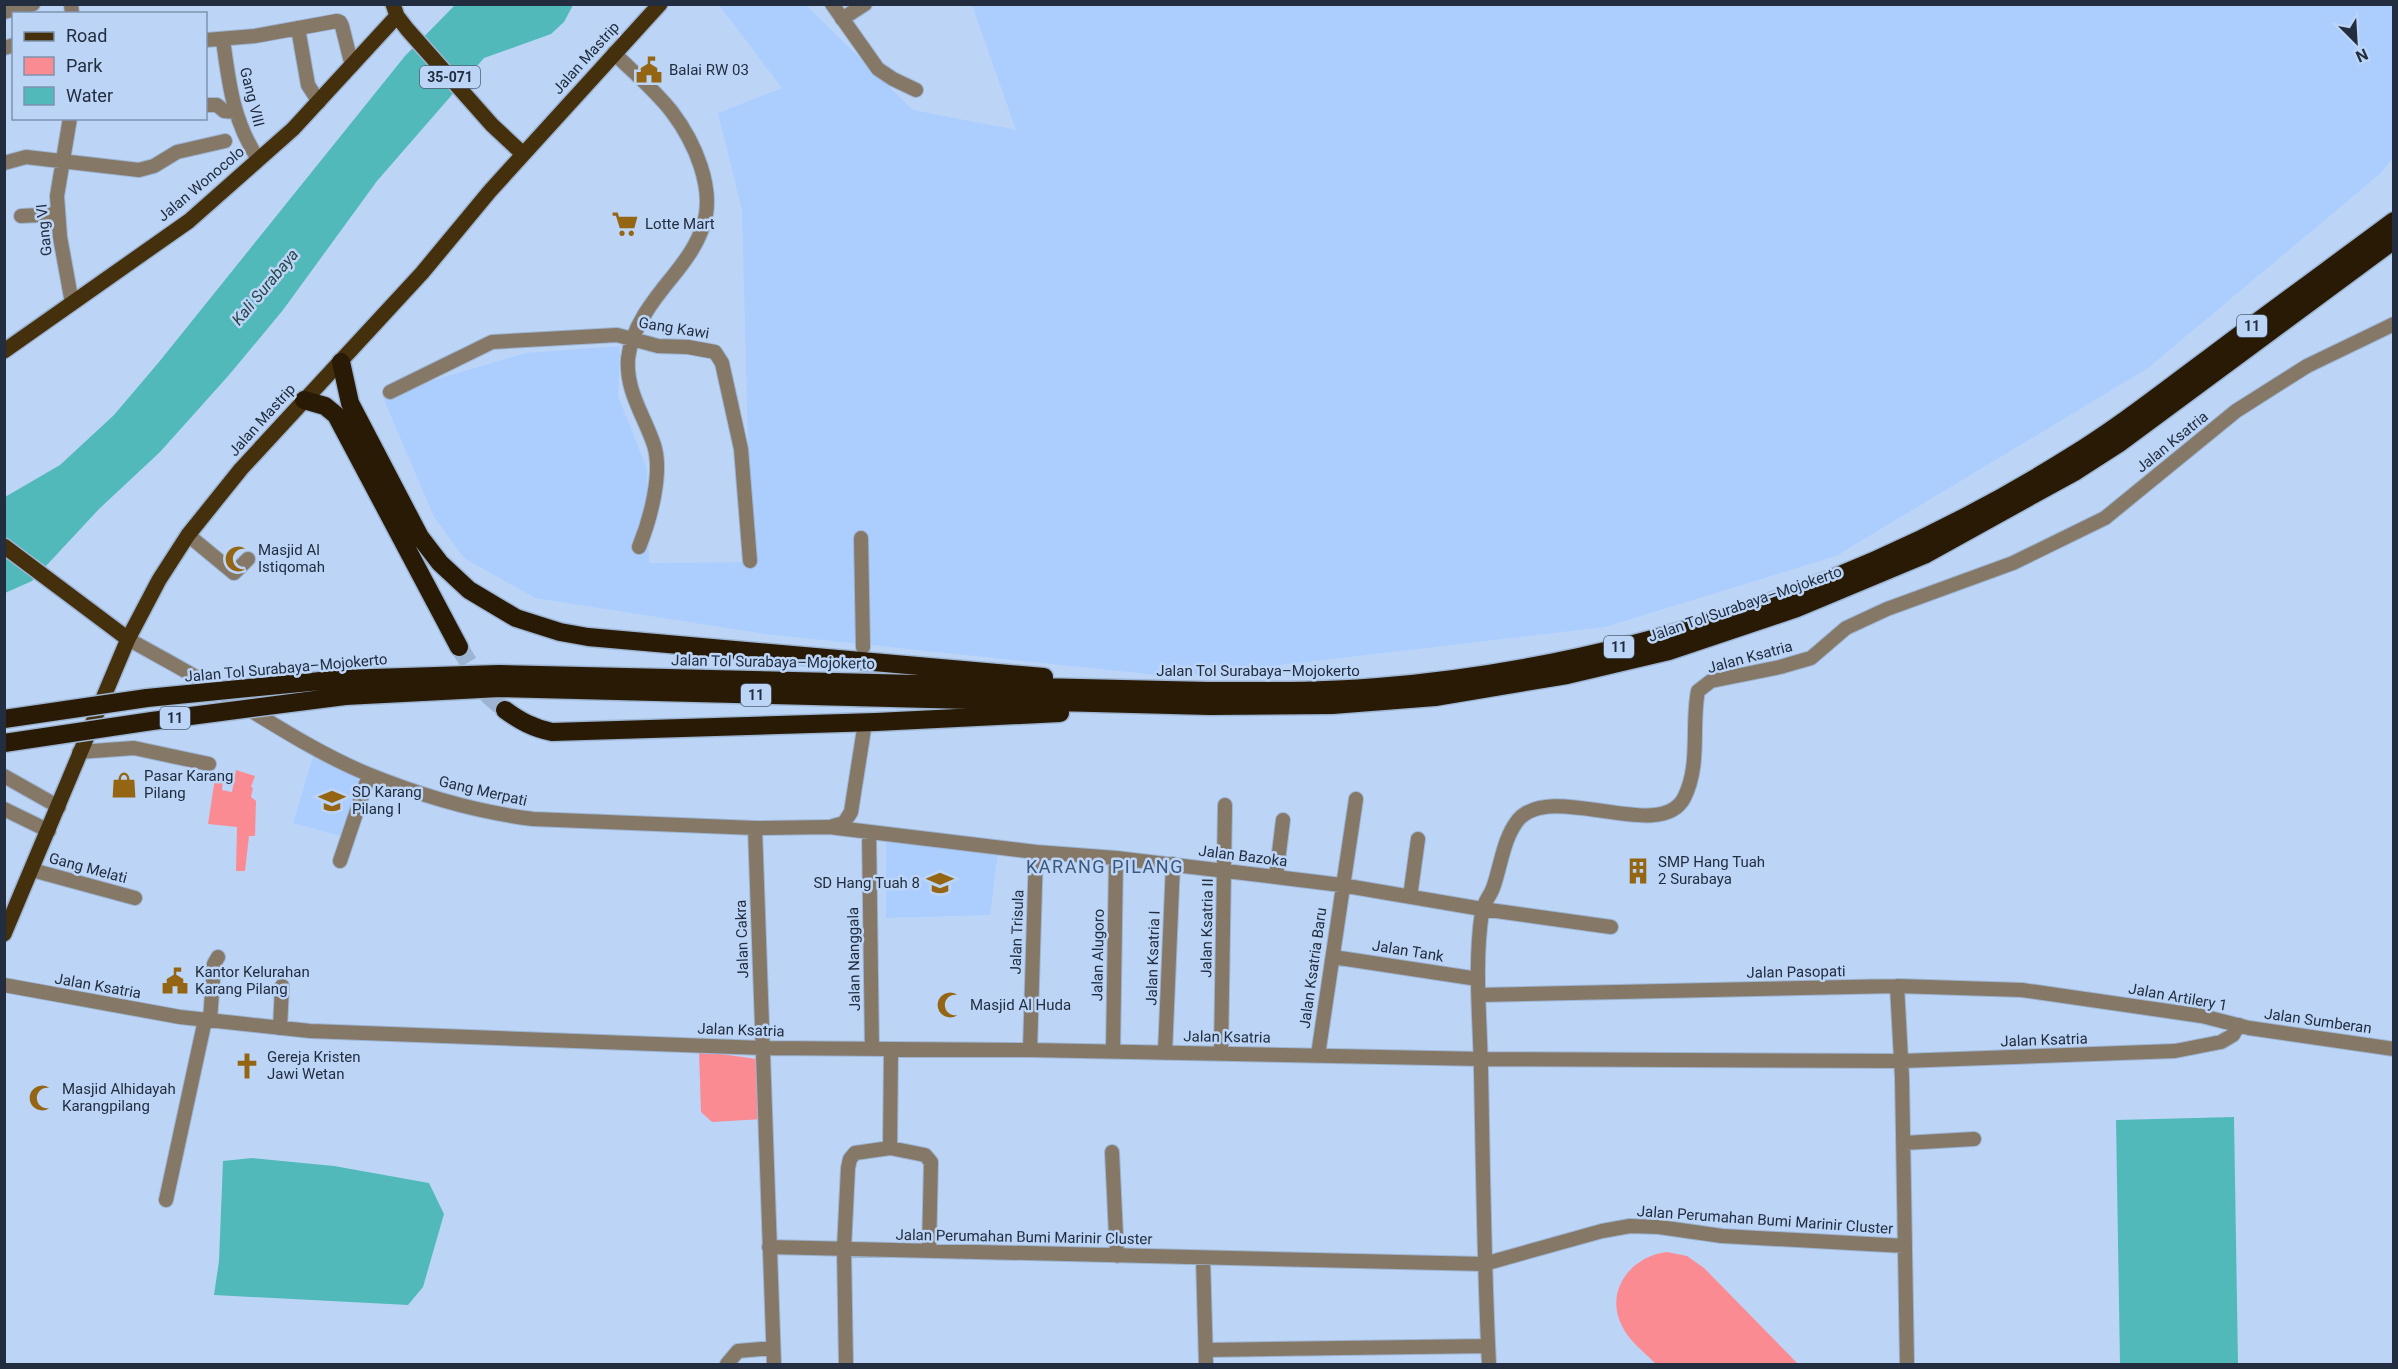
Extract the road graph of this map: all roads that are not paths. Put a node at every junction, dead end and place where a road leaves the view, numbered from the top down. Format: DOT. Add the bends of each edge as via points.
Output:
graph roads {
  1 [pos="33,4"];
  2 [pos="660,4"];
  3 [pos="832,4"];
  4 [pos="865,4"];
  5 [pos="395,10"];
  6 [pos="4,12"];
  7 [pos="842,19"];
  8 [pos="298,28"];
  9 [pos="207,40"];
  10 [pos="223,40"];
  11 [pos="614,53"];
  12 [pos="352,66"];
  13 [pos="916,90"];
  14 [pos="319,102"];
  15 [pos="207,105"];
  16 [pos="236,112"];
  17 [pos="70,120"];
  18 [pos="225,141"];
  19 [pos="523,154"];
  20 [pos="258,159"];
  21 [pos="4,163"];
  22 [pos="63,163"];
  23 [pos="58,214"];
  24 [pos="21,216"];
  25 [pos="2394,221"];
  26 [pos="2394,240"];
  27 [pos="72,303"];
  28 [pos="2394,324"];
  29 [pos="632,340"];
  30 [pos="4,351"];
  31 [pos="341,362"];
  32 [pos="390,392"];
  33 [pos="304,400"];
  34 [pos="2115,437"];
  35 [pos="2072,465"];
  36 [pos="188,536"];
  37 [pos="861,538"];
  38 [pos="4,546"];
  39 [pos="639,546"];
  40 [pos="248,559"];
  41 [pos="750,561"];
  42 [pos="128,639"];
  43 [pos="459,647"];
  44 [pos="863,647"];
  45 [pos="343,688"];
  46 [pos="1133,689"];
  47 [pos="1166,705"];
  48 [pos="505,710"];
  49 [pos="4,719"];
  50 [pos="864,729"];
  51 [pos="4,743"];
  52 [pos="79,752"];
  53 [pos="209,764"];
  54 [pos="369,775"];
  55 [pos="4,776"];
  56 [pos="1356,799"];
  57 [pos="1225,805"];
  58 [pos="59,807"];
  59 [pos="4,809"];
  60 [pos="1283,820"];
  61 [pos="829,827"];
  62 [pos="754,828"];
  63 [pos="49,831"];
  64 [pos="869,832"];
  65 [pos="1418,839"];
  66 [pos="1036,852"];
  67 [pos="1116,858"];
  68 [pos="340,861"];
  69 [pos="1173,864"];
  70 [pos="32,870"];
  71 [pos="1225,871"];
  72 [pos="1276,877"];
  73 [pos="1341,885"];
  74 [pos="1410,897"];
  75 [pos="135,898"];
  76 [pos="1482,909"];
  77 [pos="1611,927"];
  78 [pos="4,934"];
  79 [pos="218,957"];
  80 [pos="1333,957"];
  81 [pos="1478,978"];
  82 [pos="4,985"];
  83 [pos="282,986"];
  84 [pos="1897,987"];
  85 [pos="1479,995"];
  86 [pos="2112,1002"];
  87 [pos="207,1021"];
  88 [pos="2239,1025"];
  89 [pos="280,1028"];
  90 [pos="763,1048"];
  91 [pos="872,1049"];
  92 [pos="891,1049"];
  93 [pos="2394,1049"];
  94 [pos="1030,1050"];
  95 [pos="1113,1052"];
  96 [pos="1165,1053"];
  97 [pos="1221,1053"];
  98 [pos="1318,1055"];
  99 [pos="1481,1059"];
  100 [pos="1902,1061"];
  101 [pos="1974,1139"];
  102 [pos="1904,1143"];
  103 [pos="890,1148"];
  104 [pos="1112,1152"];
  105 [pos="166,1200"];
  106 [pos="1905,1246"];
  107 [pos="769,1247"];
  108 [pos="844,1249"];
  109 [pos="929,1251"];
  110 [pos="1117,1256"];
  111 [pos="1203,1258"];
  112 [pos="1484,1264"];
  113 [pos="1488,1346"];
  114 [pos="773,1348"];
  115 [pos="1206,1350"];
  116 [pos="727,1365"];
  117 [pos="774,1365"];
  118 [pos="846,1365"];
  119 [pos="1206,1365"];
  120 [pos="1489,1365"];
  121 [pos="1907,1365"];
  1 -- 6 [label="street"];
  2 -- 11 [label="main road, Jalan Mastrip"];
  3 -- 7 [label="street"];
  4 -- 7 [label="street"];
  5 -- 12 [label="main road, Jalan Wonocolo"];
  5 -- 19 [label="main road, 35-071" via="407,29 492,125"];
  7 -- 13 [label="street" via="878,69"];
  8 -- 10 [label="street"];
  8 -- 12 [label="street" via="340,22"];
  8 -- 14 [label="street" via="308,86"];
  9 -- 10 [label="street"];
  10 -- 16 [label="street, Gang VIII"];
  11 -- 19 [label="main road, Jalan Mastrip"];
  11 -- 29 [label="street" via="671,111 685,132 696,154 706,193 704,225 695,246 658,294"];
  12 -- 14 [label="main road, Jalan Wonocolo"];
  14 -- 20 [label="main road, Jalan Wonocolo"];
  15 -- 16 [label="street"];
  16 -- 20 [label="street, Gang VIII" via="242,133"];
  17 -- 22 [label="street, Gang VI"];
  18 -- 22 [label="street" via="177,152 140,170"];
  19 -- 31 [label="main road, Jalan Mastrip"];
  20 -- 27 [label="main road, Jalan Wonocolo" via="189,221"];
  21 -- 22 [label="street" via="26,157"];
  22 -- 23 [label="street, Gang VI"];
  23 -- 24 [label="street"];
  23 -- 27 [label="street, Gang VI"];
  25 -- 34 [label="highway, Jalan Tol Surabaya–Mojokerto / 11"];
  26 -- 34 [label="highway, Jalan Tol Surabaya–Mojokerto / 11"];
  27 -- 30 [label="main road, Jalan Wonocolo"];
  28 -- 76 [label="street, Jalan Ksatria" via="2307,366 2236,411 2105,518 2013,563 1846,628 1811,658 1711,681 1698,691 1693,771 1684,799 1674,809 1646,815 1564,806 1529,811 1510,834"];
  29 -- 32 [label="street, Gang Kawi" via="616,334 492,342"];
  29 -- 39 [label="street" via="628,378 654,445 658,475 648,526"];
  29 -- 41 [label="street, Gang Kawi" via="709,349 718,356 741,449"];
  31 -- 33 [label="main road, Jalan Mastrip"];
  31 -- 46 [label="highway" via="350,403 420,537 440,563 470,590 516,618 588,637 1012,673"];
  33 -- 36 [label="main road, Jalan Mastrip" via="241,469"];
  33 -- 43 [label="highway" via="326,406 336,415"];
  34 -- 35 [label="highway, Jalan Tol Surabaya–Mojokerto / 11"];
  35 -- 46 [label="highway, Jalan Tol Surabaya–Mojokerto / 11" via="1890,554 1787,596 1664,637 1480,676 1377,687"];
  35 -- 47 [label="highway, Jalan Tol Surabaya–Mojokerto / 11" via="1988,521 1914,560 1797,608 1669,651 1567,675 1435,696 1332,705"];
  36 -- 40 [label="street" via="234,573"];
  36 -- 42 [label="main road, Jalan Mastrip"];
  37 -- 44 [label="street"];
  38 -- 42 [label="main road"];
  42 -- 52 [label="main road, Jalan Mastrip"];
  42 -- 54 [label="street, Gang Merpati" via="286,732"];
  45 -- 46 [label="highway, Jalan Tol Surabaya–Mojokerto / 11" via="499,674"];
  45 -- 47 [label="highway, Jalan Tol Surabaya–Mojokerto / 11" via="500,688"];
  45 -- 49 [label="highway, Jalan Tol Surabaya–Mojokerto / 11, bridge" via="147,698"];
  45 -- 51 [label="highway, Jalan Tol Surabaya–Mojokerto / 11, bridge"];
  47 -- 48 [label="highway" via="876,722 552,732 519,721"];
  50 -- 61 [label="street" via="851,812 844,823"];
  52 -- 53 [label="street" via="134,748"];
  52 -- 58 [label="main road, Jalan Mastrip"];
  54 -- 62 [label="street, Gang Merpati" via="429,796 532,819"];
  54 -- 68 [label="street"];
  55 -- 58 [label="street"];
  56 -- 73 [label="street, Jalan Ksatria Baru"];
  57 -- 71 [label="street, Jalan Ksatria II"];
  58 -- 63 [label="main road, Jalan Mastrip"];
  59 -- 63 [label="street"];
  60 -- 72 [label="street"];
  61 -- 62 [label="street, Gang Merpati"];
  61 -- 64 [label="street, Gang Merpati"];
  62 -- 90 [label="street, Jalan Cakra"];
  63 -- 70 [label="main road, Jalan Mastrip"];
  64 -- 66 [label="street, Jalan Bazoka"];
  64 -- 91 [label="street, Jalan Nanggala"];
  65 -- 74 [label="street"];
  66 -- 67 [label="street, Jalan Bazoka"];
  66 -- 94 [label="street, Jalan Trisula"];
  67 -- 69 [label="street, Jalan Bazoka"];
  67 -- 95 [label="street, Jalan Alugoro"];
  69 -- 71 [label="street, Jalan Bazoka"];
  69 -- 96 [label="street, Jalan Ksatria I"];
  70 -- 75 [label="street, Gang Melati"];
  70 -- 78 [label="main road, Jalan Mastrip"];
  71 -- 72 [label="street, Jalan Bazoka"];
  71 -- 97 [label="street, Jalan Ksatria II"];
  72 -- 73 [label="street, Jalan Bazoka"];
  73 -- 74 [label="street, Jalan Bazoka"];
  73 -- 80 [label="street, Jalan Ksatria Baru"];
  74 -- 76 [label="street, Jalan Bazoka"];
  76 -- 77 [label="street, Jalan Bazoka"];
  76 -- 81 [label="street, Jalan Ksatria"];
  79 -- 87 [label="street"];
  80 -- 81 [label="street, Jalan Tank"];
  80 -- 98 [label="street, Jalan Ksatria Baru"];
  81 -- 85 [label="street, Jalan Ksatria"];
  82 -- 87 [label="street, Jalan Ksatria"];
  83 -- 89 [label="street"];
  84 -- 85 [label="street, Jalan Pasopati"];
  84 -- 86 [label="street, Jalan Pasopati" via="2022,990"];
  84 -- 100 [label="street, Jalan Perumahan Bumi Marinir Cluster"];
  85 -- 99 [label="street, Jalan Ksatria"];
  86 -- 88 [label="street, Jalan Artilery 1"];
  87 -- 89 [label="street, Jalan Ksatria"];
  87 -- 105 [label="street"];
  88 -- 93 [label="street, Jalan Sumberan"];
  88 -- 100 [label="street, Jalan Ksatria" via="2233,1035 2221,1042 2175,1051"];
  89 -- 90 [label="street, Jalan Ksatria"];
  90 -- 91 [label="street, Jalan Ksatria"];
  90 -- 107 [label="street"];
  91 -- 92 [label="street, Jalan Ksatria"];
  92 -- 94 [label="street, Jalan Ksatria"];
  92 -- 103 [label="street"];
  94 -- 95 [label="street, Jalan Ksatria"];
  95 -- 96 [label="street, Jalan Ksatria"];
  96 -- 97 [label="street, Jalan Ksatria"];
  97 -- 98 [label="street, Jalan Ksatria"];
  98 -- 99 [label="street, Jalan Ksatria"];
  99 -- 100 [label="street, Jalan Ksatria"];
  99 -- 112 [label="street"];
  100 -- 102 [label="street, Jalan Perumahan Bumi Marinir Cluster"];
  101 -- 102 [label="street"];
  102 -- 106 [label="street, Jalan Perumahan Bumi Marinir Cluster"];
  103 -- 108 [label="street" via="855,1153 850,1159"];
  103 -- 109 [label="street" via="925,1155 931,1162"];
  104 -- 110 [label="street"];
  106 -- 112 [label="street, Jalan Perumahan Bumi Marinir Cluster" via="1722,1236 1630,1226"];
  106 -- 121 [label="street, Jalan Perumahan Bumi Marinir Cluster"];
  107 -- 108 [label="street, Jalan Perumahan Bumi Marinir Cluster"];
  107 -- 114 [label="street"];
  108 -- 109 [label="street, Jalan Perumahan Bumi Marinir Cluster"];
  108 -- 118 [label="street"];
  109 -- 110 [label="street, Jalan Perumahan Bumi Marinir Cluster"];
  110 -- 111 [label="street, Jalan Perumahan Bumi Marinir Cluster"];
  111 -- 112 [label="street, Jalan Perumahan Bumi Marinir Cluster"];
  111 -- 115 [label="street"];
  112 -- 113 [label="street"];
  113 -- 115 [label="street"];
  113 -- 120 [label="street"];
  114 -- 116 [label="street" via="738,1352"];
  114 -- 117 [label="street"];
  115 -- 119 [label="street"];
}
